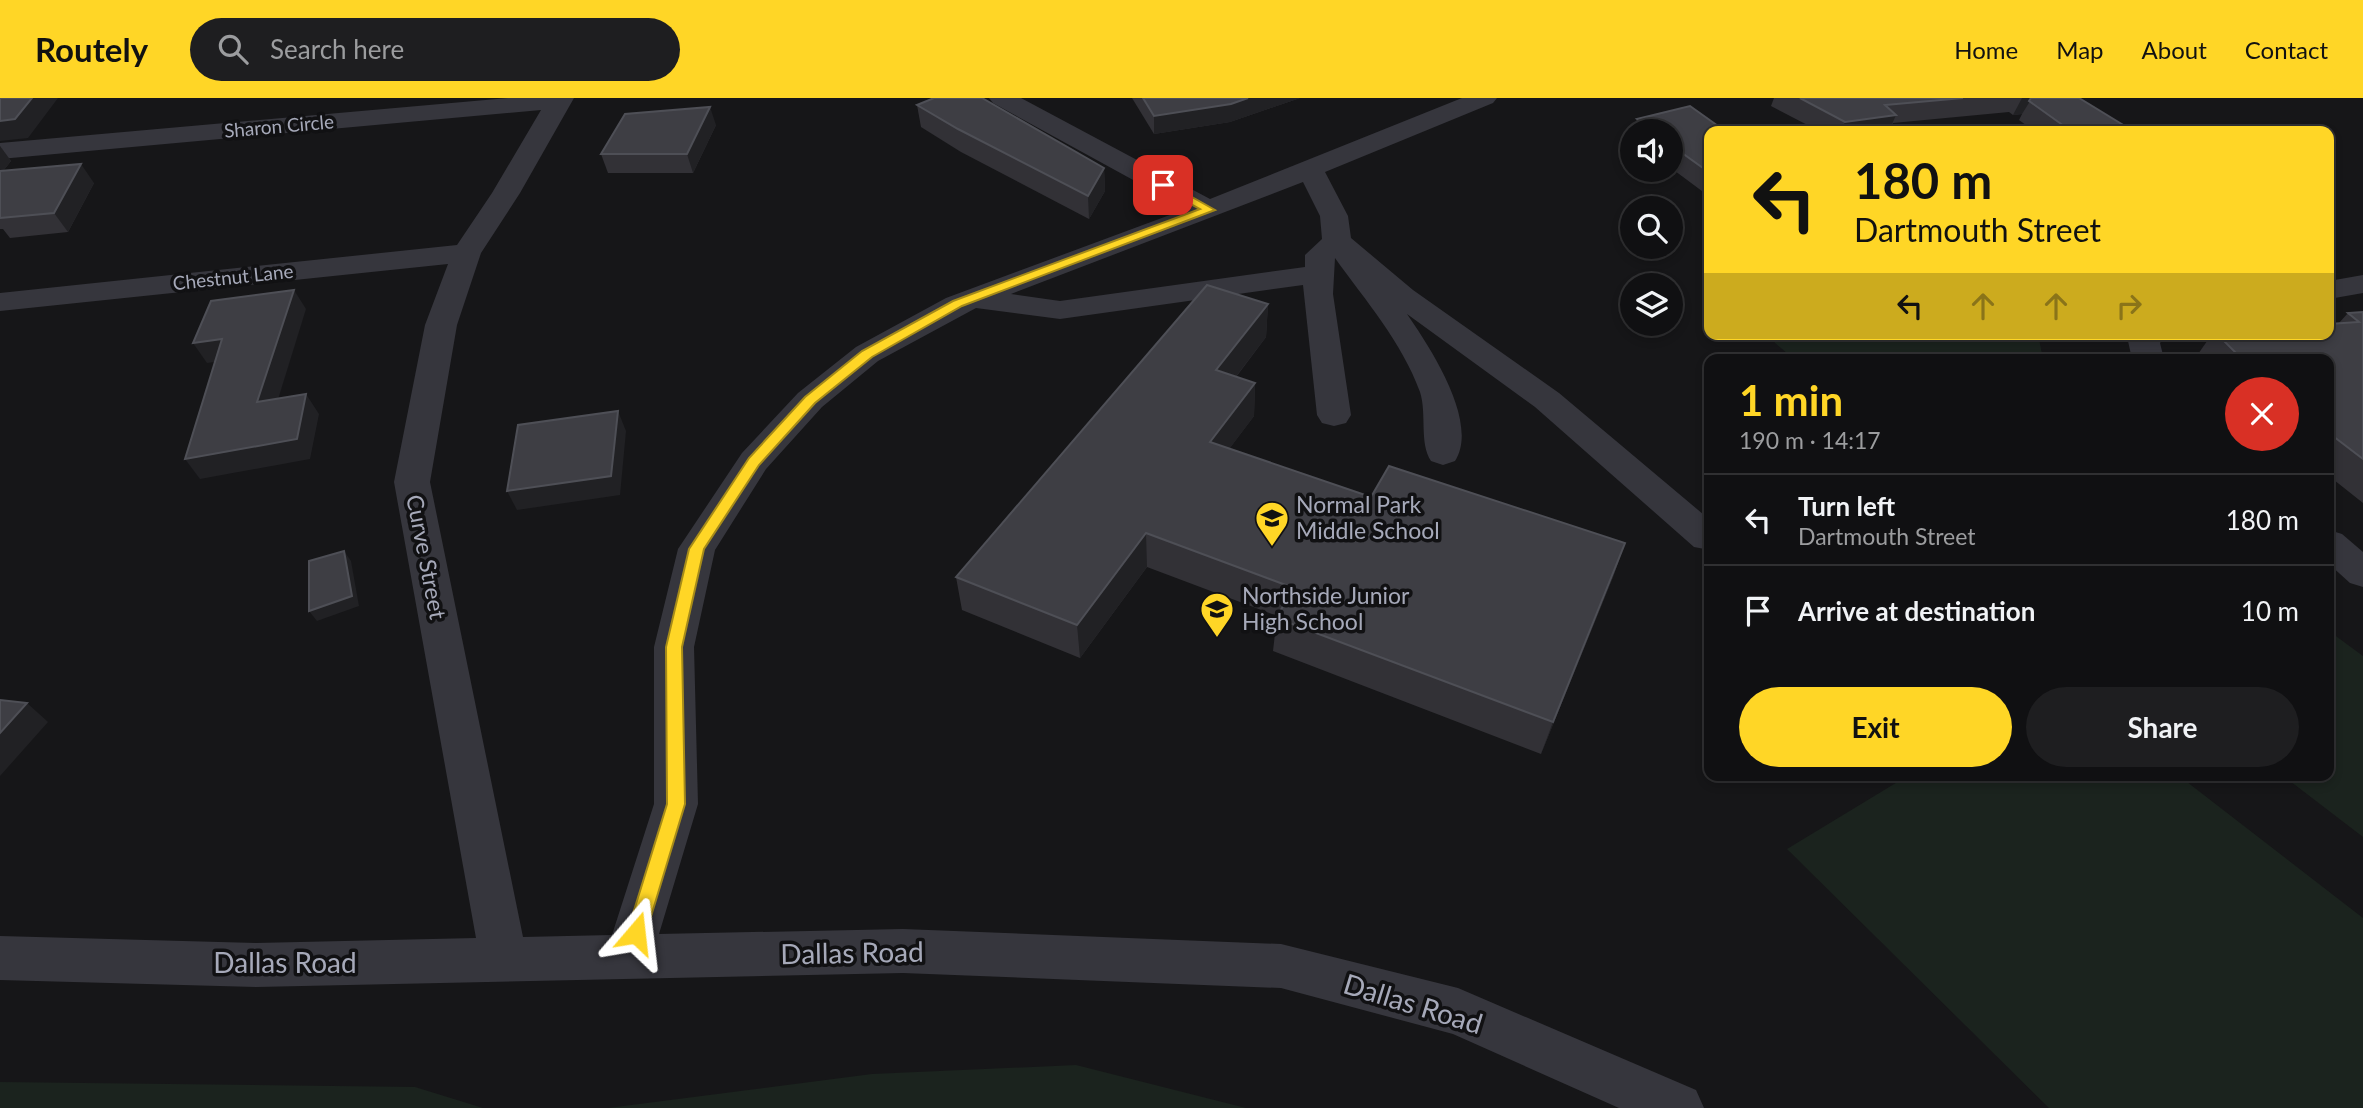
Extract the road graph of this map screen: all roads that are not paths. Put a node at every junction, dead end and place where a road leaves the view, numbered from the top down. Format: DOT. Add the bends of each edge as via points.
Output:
graph roads {
  1 [pos="1002,98"];
  2 [pos="1484,98"];
  3 [pos="560,99"];
  4 [pos="0,151"];
  5 [pos="1310,169"];
  6 [pos="1209,210"];
  7 [pos="1337,242"];
  8 [pos="466,253"];
  9 [pos="1319,274"];
  10 [pos="2363,284"];
  11 [pos="2334,289"];
  12 [pos="972,298"];
  13 [pos="0,302"];
  14 [pos="1334,415"];
  15 [pos="1443,453"];
  16 [pos="1704,535"];
  17 [pos="2334,547"];
  18 [pos="2363,573"];
  19 [pos="0,958"];
  20 [pos="628,959"];
  21 [pos="504,960"];
  22 [pos="1678,1108"];
  1 -- 6 [label="street"];
  2 -- 5 [label="street"];
  3 -- 4 [label="street, Sharon Circle"];
  3 -- 8 [label="street, Curve Street"];
  5 -- 6 [label="street"];
  5 -- 7 [label="street" via="1334,216"];
  6 -- 12 [label="street"];
  7 -- 9 [label="street" via="1320,255"];
  7 -- 15 [label="street" via="1405,335 1435,389"];
  7 -- 16 [label="street" via="1402,296 1547,400"];
  8 -- 13 [label="street, Chestnut Lane"];
  8 -- 21 [label="street, Curve Street" via="441,325 412,482"];
  9 -- 12 [label="street" via="1060,310"];
  9 -- 14 [label="street"];
  10 -- 11 [label="street"];
  12 -- 20 [label="street" via="867,354 810,400 754,461 697,549 674,647 676,804"];
  17 -- 18 [label="street"];
  19 -- 21 [label="street, Dallas Road" via="256,965"];
  20 -- 21 [label="street, Dallas Road"];
  20 -- 22 [label="street, Dallas Road" via="902,951 1280,966 1458,1012"];
}
